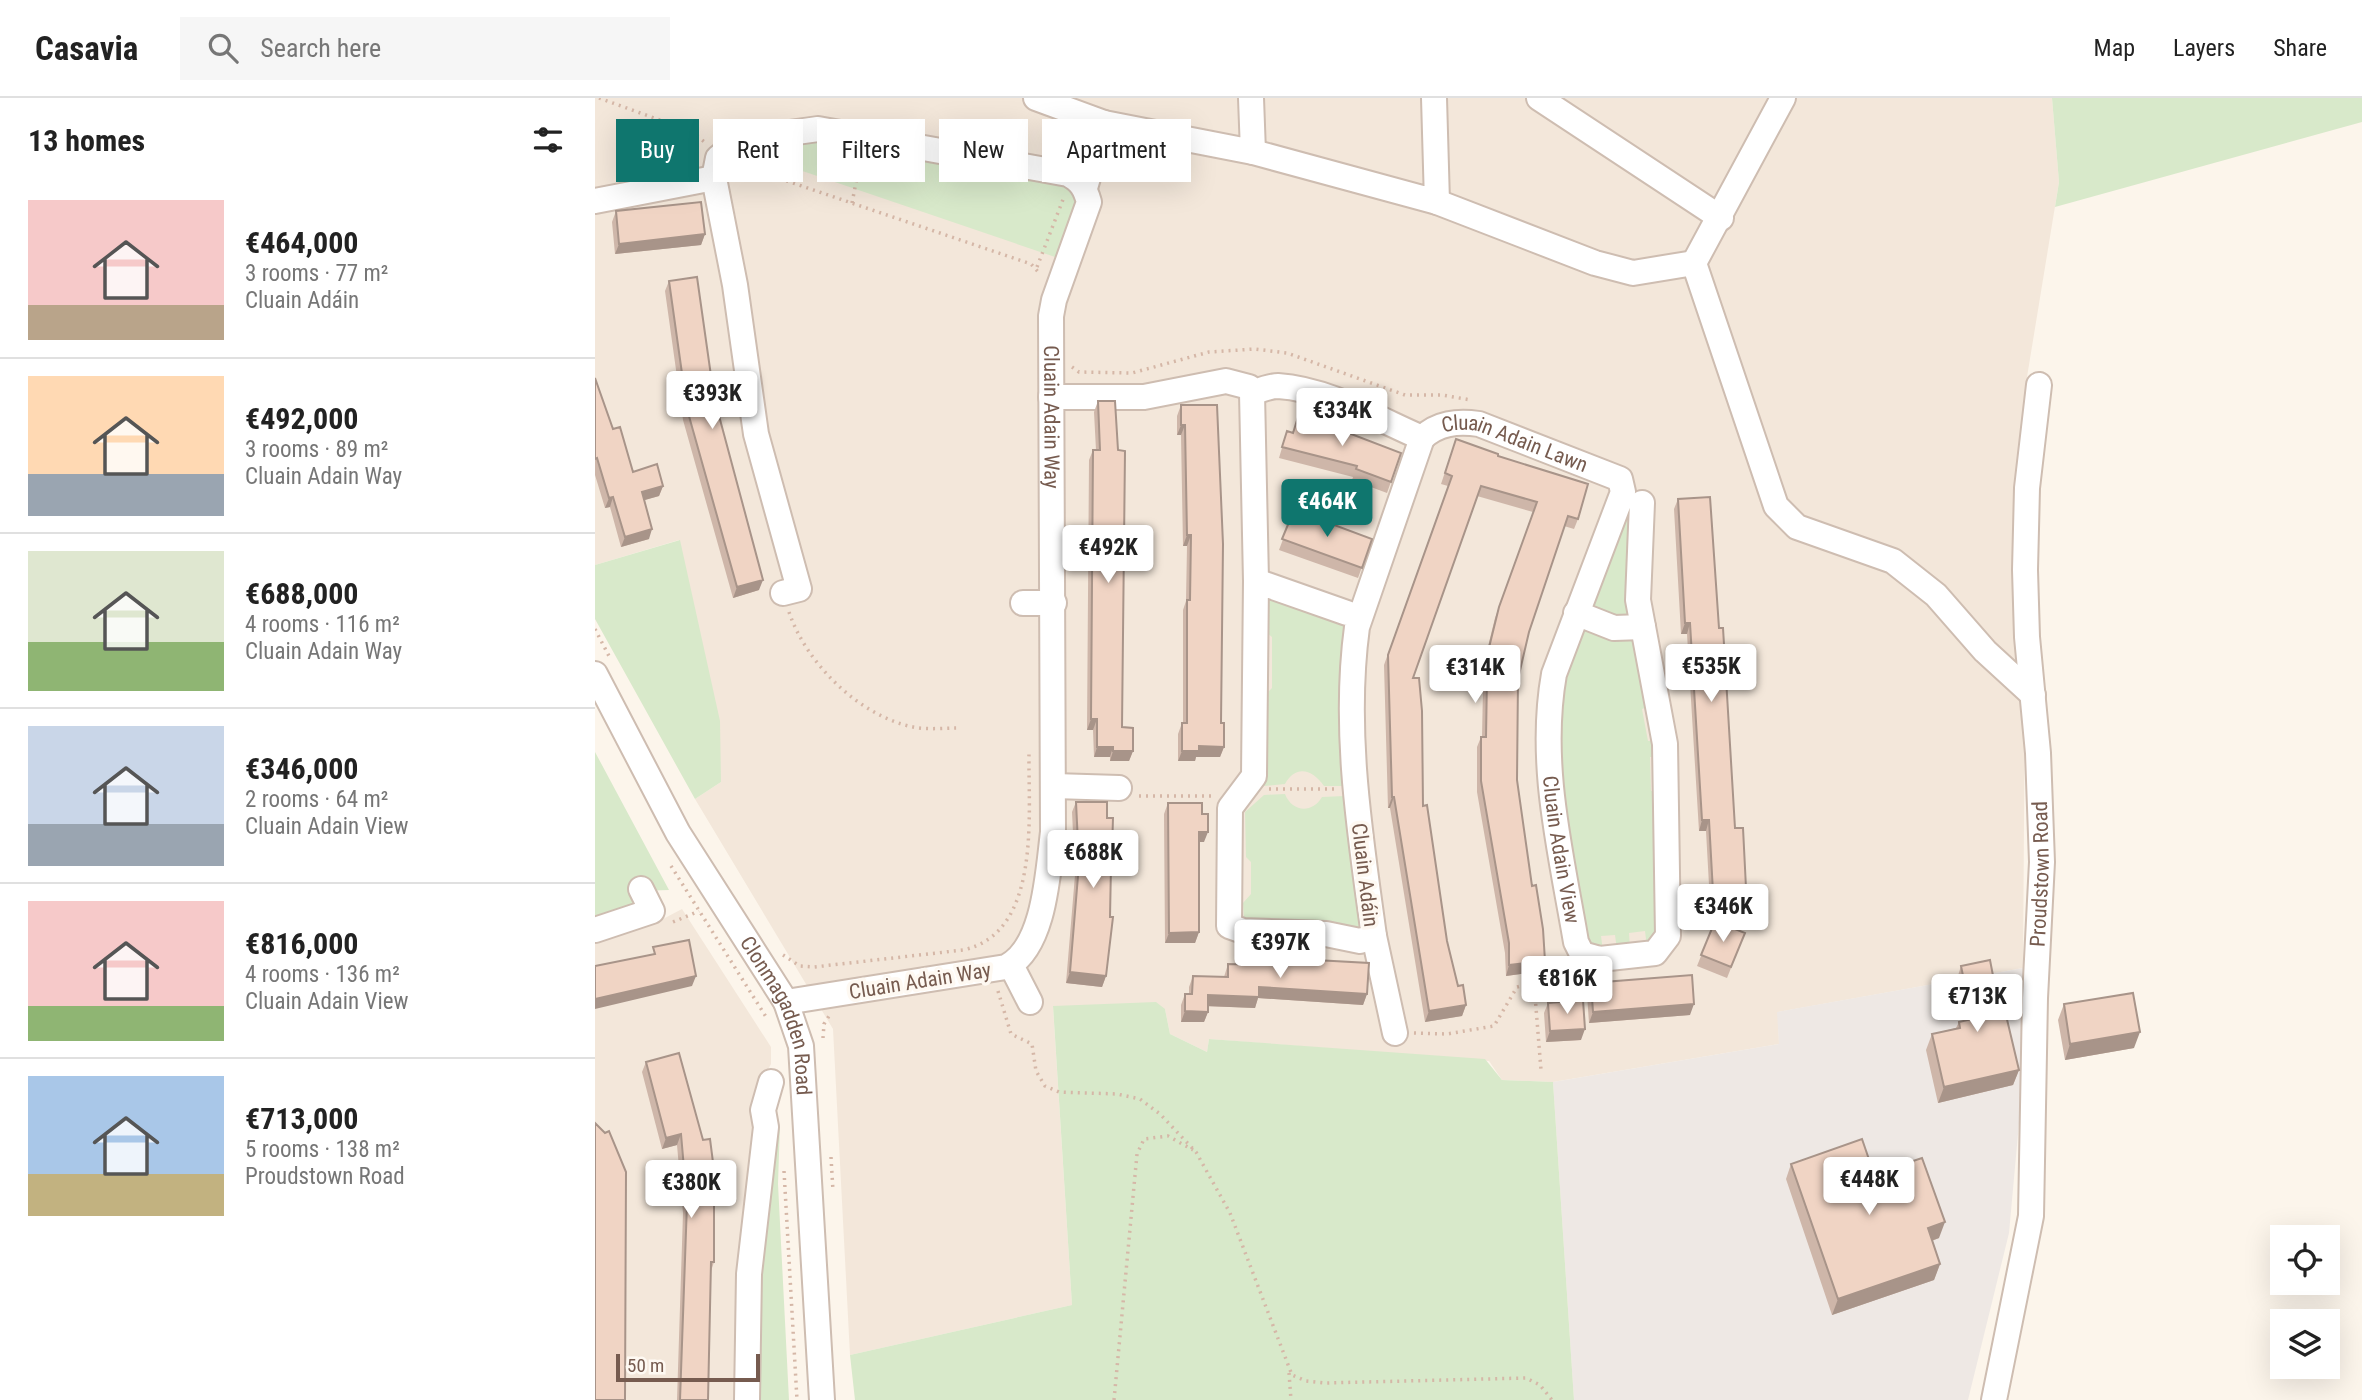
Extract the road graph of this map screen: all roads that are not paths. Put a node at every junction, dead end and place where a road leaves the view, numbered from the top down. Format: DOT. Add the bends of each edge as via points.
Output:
graph roads {
  1 [pos="1036,98"];
  2 [pos="1251,98"];
  3 [pos="1434,98"];
  4 [pos="1539,98"];
  5 [pos="1783,98"];
  6 [pos="1093,119"];
  7 [pos="803,130"];
  8 [pos="1191,140"];
  9 [pos="1253,152"];
  10 [pos="713,169"];
  11 [pos="1042,175"];
  12 [pos="718,182"];
  13 [pos="1078,182"];
  14 [pos="595,201"];
  15 [pos="1437,202"];
  16 [pos="1721,218"];
  17 [pos="1694,263"];
  18 [pos="2039,385"];
  19 [pos="1252,393"];
  20 [pos="1051,397"];
  21 [pos="1422,438"];
  22 [pos="1619,479"];
  23 [pos="1642,503"];
  24 [pos="1256,581"];
  25 [pos="783,593"];
  26 [pos="1023,603"];
  27 [pos="1054,603"];
  28 [pos="1347,613"];
  29 [pos="1576,613"];
  30 [pos="1643,628"];
  31 [pos="603,667"];
  32 [pos="2033,695"];
  33 [pos="1054,786"];
  34 [pos="1118,788"];
  35 [pos="641,889"];
  36 [pos="595,930"];
  37 [pos="1374,936"];
  38 [pos="1010,965"];
  39 [pos="786,1002"];
  40 [pos="1030,1002"];
  41 [pos="1395,1033"];
  42 [pos="771,1082"];
  43 [pos="747,1400"];
  44 [pos="822,1400"];
  45 [pos="1994,1400"];
  1 -- 6 [label="street"];
  2 -- 9 [label="street"];
  3 -- 15 [label="street"];
  4 -- 16 [label="street"];
  5 -- 16 [label="street"];
  7 -- 11 [label="street"];
  8 -- 9 [label="street"];
  9 -- 15 [label="street"];
  10 -- 14 [label="street"];
  12 -- 25 [label="street" via="756,434 799,589"];
  13 -- 20 [label="street, Cluain Adain Way" via="1089,202 1054,300"];
  15 -- 17 [label="street" via="1595,263 1633,273"];
  16 -- 17 [label="street"];
  17 -- 32 [label="street" via="1776,506 1797,527 1893,561 1936,595 1985,651"];
  18 -- 32 [label="street, Proudstown Road" via="2027,488 2025,570"];
  19 -- 20 [label="street, Cluain Adain Lawn" via="1249,387 1226,381 1144,397"];
  19 -- 21 [label="street, Cluain Adain Lawn" via="1276,386 1305,391"];
  19 -- 24 [label="street, Cluain Adáin"];
  20 -- 27 [label="street, Cluain Adain Way"];
  21 -- 22 [label="street, Cluain Adain Lawn" via="1433,428 1461,422 1479,424"];
  21 -- 37 [label="street, Cluain Adáin" via="1357,627 1352,695 1354,788"];
  22 -- 29 [label="street, Cluain Adain View" via="1623,492"];
  23 -- 30 [label="street, Cluain Adain View" via="1638,600"];
  24 -- 28 [label="street"];
  24 -- 37 [label="street, Cluain Adáin" via="1254,776 1230,808 1229,926 1360,941"];
  26 -- 27 [label="street"];
  27 -- 33 [label="street, Cluain Adain Way"];
  29 -- 30 [label="street" via="1613,628"];
  29 -- 30 [label="street, Cluain Adain View" via="1550,697 1549,777 1576,942 1582,954 1600,959 1655,953 1668,936 1665,744"];
  31 -- 39 [label="street, Clonmagadden Road" via="678,833"];
  32 -- 45 [label="street, Proudstown Road" via="2042,862 2031,1216"];
  33 -- 34 [label="street"];
  33 -- 38 [label="street, Cluain Adain Way" via="1045,894 1030,944"];
  35 -- 36 [label="street" via="652,911"];
  37 -- 41 [label="street"];
  38 -- 39 [label="street, Cluain Adain Way"];
  38 -- 40 [label="street"];
  39 -- 44 [label="street, Clonmagadden Road" via="801,1046 805,1082"];
  42 -- 43 [label="street" via="762,1110 766,1127 749,1274"];
}
